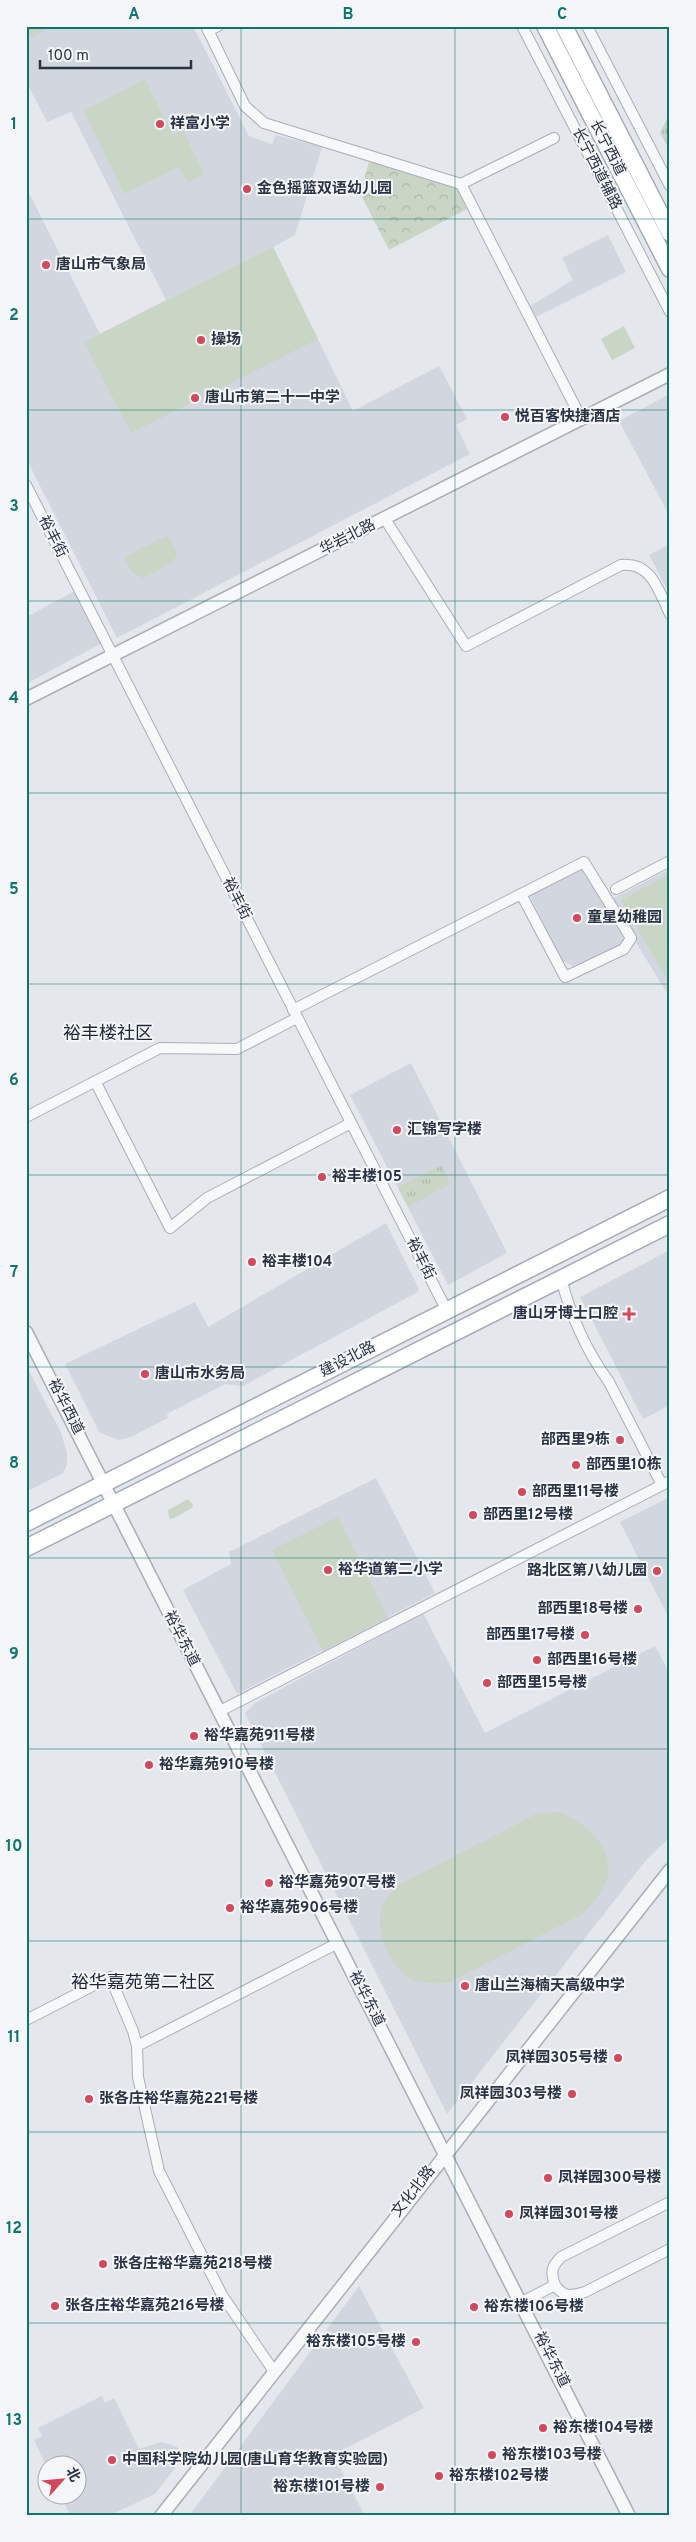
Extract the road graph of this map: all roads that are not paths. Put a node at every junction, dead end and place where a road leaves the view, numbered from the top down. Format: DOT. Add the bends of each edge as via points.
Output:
graph roads {
  1 [pos="218,26"];
  2 [pos="522,26"];
  3 [pos="544,26"];
  4 [pos="564,26"];
  5 [pos="588,26"];
  6 [pos="207,29"];
  7 [pos="554,138"];
  8 [pos="461,184"];
  9 [pos="670,186"];
  10 [pos="670,233"];
  11 [pos="670,269"];
  12 [pos="670,312"];
  13 [pos="670,374"];
  14 [pos="582,420"];
  15 [pos="26,486"];
  16 [pos="385,519"];
  17 [pos="670,614"];
  18 [pos="111,656"];
  19 [pos="26,699"];
  20 [pos="670,861"];
  21 [pos="616,889"];
  22 [pos="521,894"];
  23 [pos="295,1014"];
  24 [pos="95,1081"];
  25 [pos="26,1117"];
  26 [pos="351,1124"];
  27 [pos="670,1198"];
  28 [pos="670,1224"];
  29 [pos="562,1278"];
  30 [pos="447,1311"];
  31 [pos="26,1332"];
  32 [pos="103,1483"];
  33 [pos="666,1483"];
  34 [pos="113,1504"];
  35 [pos="26,1523"];
  36 [pos="26,1548"];
  37 [pos="218,1712"];
  38 [pos="670,1870"];
  39 [pos="338,1943"];
  40 [pos="26,2020"];
  41 [pos="137,2046"];
  42 [pos="445,2153"];
  43 [pos="670,2202"];
  44 [pos="670,2248"];
  45 [pos="555,2285"];
  46 [pos="522,2302"];
  47 [pos="273,2370"];
  48 [pos="160,2516"];
  49 [pos="629,2516"];
  1 -- 6 [label="street"];
  2 -- 12 [label="street, 长宁西道辅路"];
  3 -- 11 [label="main road, 长宁西道"];
  4 -- 10 [label="main road, 长宁西道"];
  5 -- 9 [label="street"];
  6 -- 8 [label="street" via="245,106 264,123"];
  7 -- 8 [label="street"];
  8 -- 14 [label="street"];
  13 -- 14 [label="street, 华岩北路"];
  14 -- 16 [label="street, 华岩北路"];
  15 -- 18 [label="street, 裕丰街"];
  16 -- 17 [label="street" via="466,646 621,565 641,567 649,574"];
  16 -- 18 [label="street, 华岩北路"];
  18 -- 19 [label="street, 华岩北路"];
  18 -- 23 [label="street, 裕丰街"];
  20 -- 21 [label="street"];
  22 -- 22 [label="street" via="565,977 624,949 631,938 584,862"];
  22 -- 23 [label="street"];
  23 -- 24 [label="street" via="237,1049 160,1048"];
  23 -- 26 [label="street, 裕丰街"];
  24 -- 25 [label="street"];
  24 -- 26 [label="street" via="170,1228 207,1198"];
  26 -- 30 [label="street, 裕丰街"];
  27 -- 30 [label="main road, 建设北路"];
  28 -- 29 [label="main road, 建设北路"];
  29 -- 33 [label="street" via="571,1311"];
  29 -- 34 [label="main road, 建设北路"];
  30 -- 32 [label="main road, 建设北路"];
  31 -- 32 [label="street, 裕华西道"];
  32 -- 34 [label="street, 裕华东道"];
  32 -- 35 [label="main road, 建设北路"];
  33 -- 37 [label="street"];
  34 -- 36 [label="main road, 建设北路"];
  34 -- 37 [label="street, 裕华东道"];
  37 -- 39 [label="street, 裕华东道"];
  38 -- 42 [label="street, 文化北路"];
  39 -- 41 [label="street"];
  39 -- 42 [label="street, 裕华东道"];
  40 -- 41 [label="street" via="110,1977"];
  41 -- 47 [label="street" via="140,2087 159,2171 222,2295"];
  42 -- 46 [label="street, 裕华东道"];
  42 -- 47 [label="street, 文化北路"];
  43 -- 45 [label="street" via="561,2257 554,2264 551,2275"];
  44 -- 45 [label="street" via="578,2294 560,2293"];
  45 -- 46 [label="street"];
  46 -- 49 [label="street, 裕华东道"];
  47 -- 48 [label="street, 文化北路"];
}
